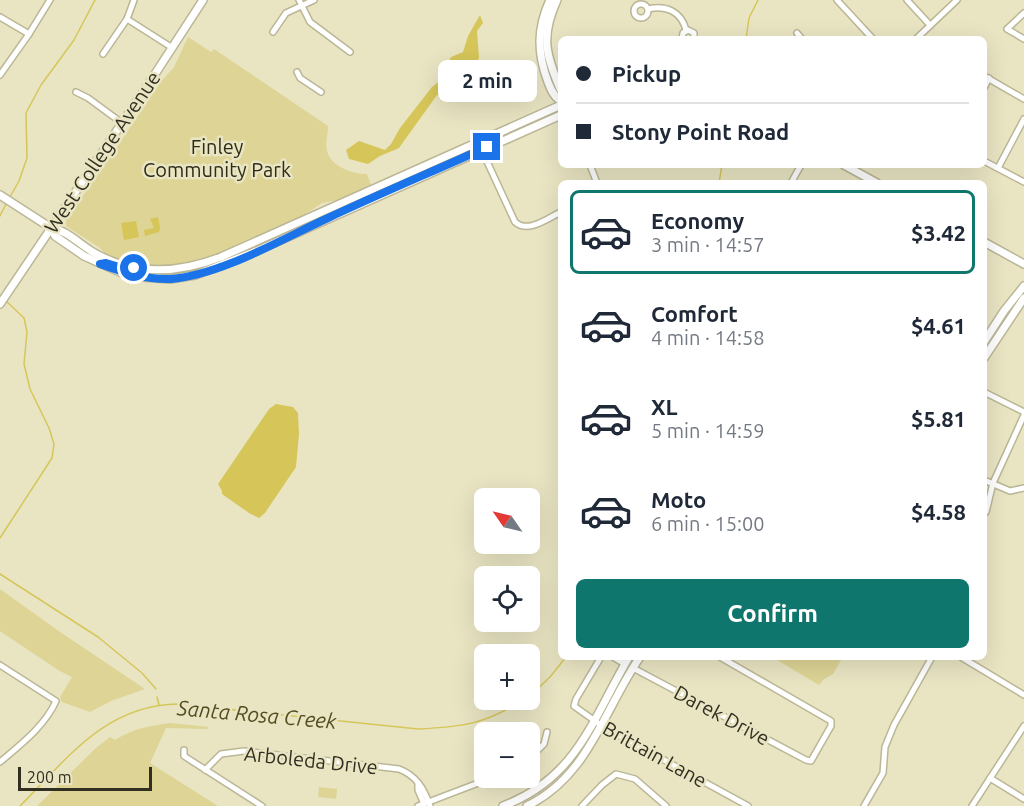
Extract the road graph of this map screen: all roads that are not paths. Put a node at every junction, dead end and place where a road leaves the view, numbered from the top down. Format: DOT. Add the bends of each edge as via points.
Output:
graph roads {
  1 [pos="50,0"];
  2 [pos="134,0"];
  3 [pos="203,0"];
  4 [pos="298,0"];
  5 [pos="314,0"];
  6 [pos="550,0"];
  7 [pos="557,0"];
  8 [pos="673,0"];
  9 [pos="837,0"];
  10 [pos="907,0"];
  11 [pos="957,0"];
  12 [pos="301,7"];
  13 [pos="668,8"];
  14 [pos="648,9"];
  15 [pos="1024,13"];
  16 [pos="0,17"];
  17 [pos="127,19"];
  18 [pos="930,25"];
  19 [pos="686,30"];
  20 [pos="273,32"];
  21 [pos="797,33"];
  22 [pos="29,34"];
  23 [pos="682,36"];
  24 [pos="693,36"];
  25 [pos="800,36"];
  26 [pos="870,36"];
  27 [pos="919,36"];
  28 [pos="1024,39"];
  29 [pos="171,48"];
  30 [pos="350,51"];
  31 [pos="103,54"];
  32 [pos="297,72"];
  33 [pos="0,75"];
  34 [pos="987,77"];
  35 [pos="558,84"];
  36 [pos="76,92"];
  37 [pos="321,92"];
  38 [pos="1024,99"];
  39 [pos="558,100"];
  40 [pos="558,105"];
  41 [pos="558,116"];
  42 [pos="1024,119"];
  43 [pos="122,123"];
  44 [pos="480,146"];
  45 [pos="987,162"];
  46 [pos="850,168"];
  47 [pos="998,168"];
  48 [pos="872,180"];
  49 [pos="1024,182"];
  50 [pos="2,196"];
  51 [pos="558,213"];
  52 [pos="51,228"];
  53 [pos="987,244"];
  54 [pos="100,264"];
  55 [pos="1024,264"];
  56 [pos="134,268"];
  57 [pos="1024,286"];
  58 [pos="1024,298"];
  59 [pos="2,301"];
  60 [pos="987,337"];
  61 [pos="987,354"];
  62 [pos="987,394"];
  63 [pos="1024,414"];
  64 [pos="987,481"];
  65 [pos="993,483"];
  66 [pos="1024,488"];
  67 [pos="987,504"];
  68 [pos="599,660"];
  69 [pos="618,660"];
  70 [pos="627,660"];
  71 [pos="638,660"];
  72 [pos="725,660"];
  73 [pos="930,660"];
  74 [pos="966,660"];
  75 [pos="625,664"];
  76 [pos="0,665"];
  77 [pos="633,668"];
  78 [pos="1024,695"];
  79 [pos="594,719"];
  80 [pos="602,726"];
  81 [pos="1024,726"];
  82 [pos="547,732"];
  83 [pos="540,748"];
  84 [pos="184,750"];
  85 [pos="0,762"];
  86 [pos="206,770"];
  87 [pos="990,778"];
  88 [pos="474,785"];
  89 [pos="1024,799"];
  90 [pos="742,804"];
  91 [pos="425,805"];
  92 [pos="663,805"];
  93 [pos="261,806"];
  94 [pos="503,806"];
  95 [pos="527,806"];
  96 [pos="582,806"];
  97 [pos="735,806"];
  98 [pos="748,806"];
  99 [pos="864,806"];
  100 [pos="972,806"];
  1 -- 22 [label="street"];
  2 -- 17 [label="street"];
  3 -- 29 [label="main road, West College Avenue"];
  4 -- 12 [label="street"];
  5 -- 12 [label="street"];
  6 -- 39 [label="main road" via="540,29 540,55"];
  7 -- 35 [label="main road" via="546,39 549,62"];
  8 -- 13 [label="street"];
  9 -- 26 [label="street"];
  10 -- 18 [label="street"];
  11 -- 18 [label="street"];
  12 -- 20 [label="street" via="286,13"];
  12 -- 30 [label="street" via="310,22"];
  13 -- 14 [label="street"];
  13 -- 19 [label="street" via="684,22"];
  15 -- 28 [label="street" via="1007,29"];
  16 -- 22 [label="street"];
  17 -- 29 [label="street"];
  17 -- 31 [label="street"];
  18 -- 27 [label="street"];
  19 -- 23 [label="street"];
  19 -- 24 [label="street" via="692,31"];
  21 -- 25 [label="street"];
  22 -- 33 [label="street"];
  29 -- 43 [label="main road, West College Avenue"];
  32 -- 37 [label="street"];
  34 -- 38 [label="street"];
  36 -- 43 [label="street"];
  40 -- 44 [label="main road"];
  41 -- 44 [label="main road"];
  42 -- 47 [label="street"];
  43 -- 52 [label="main road, West College Avenue"];
  44 -- 51 [label="street" via="515,222 528,228"];
  44 -- 54 [label="main road" via="254,252 195,275 170,279 143,277"];
  44 -- 56 [label="main road" via="201,265 172,271"];
  45 -- 47 [label="street"];
  46 -- 48 [label="main road"];
  47 -- 49 [label="street"];
  50 -- 52 [label="main road"];
  52 -- 54 [label="main road" via="55,236"];
  52 -- 56 [label="main road" via="60,229 117,264"];
  52 -- 59 [label="main road, West College Avenue"];
  53 -- 55 [label="main road"];
  54 -- 56 [label="main road"];
  57 -- 60 [label="main road"];
  58 -- 61 [label="main road"];
  62 -- 63 [label="street"];
  63 -- 65 [label="street"];
  64 -- 65 [label="street"];
  65 -- 66 [label="street" via="1010,491"];
  65 -- 67 [label="street"];
  68 -- 79 [label="street, Brittain Lane" via="574,702"];
  69 -- 75 [label="street"];
  70 -- 75 [label="main road"];
  71 -- 77 [label="main road"];
  72 -- 77 [label="street, Darek Drive" via="831,721 811,761"];
  73 -- 99 [label="street" via="894,725 885,747 883,773"];
  74 -- 78 [label="street"];
  75 -- 79 [label="main road"];
  76 -- 85 [label="street" via="56,701 22,743"];
  77 -- 80 [label="main road"];
  79 -- 80 [label="street, Brittain Lane"];
  79 -- 94 [label="main road" via="578,749 555,776 538,790"];
  80 -- 90 [label="street, Brittain Lane"];
  80 -- 95 [label="main road" via="574,769 548,794"];
  81 -- 87 [label="street"];
  82 -- 83 [label="street"];
  84 -- 86 [label="street" via="184,756"];
  86 -- 91 [label="street, Arboleda Drive" via="221,754 244,751 399,769 423,787"];
  86 -- 93 [label="street"];
  87 -- 89 [label="street"];
  87 -- 100 [label="street"];
  88 -- 91 [label="street"];
  90 -- 97 [label="street"];
  90 -- 98 [label="street, Brittain Lane"];
  92 -- 96 [label="street" via="635,779 616,774"];
}
